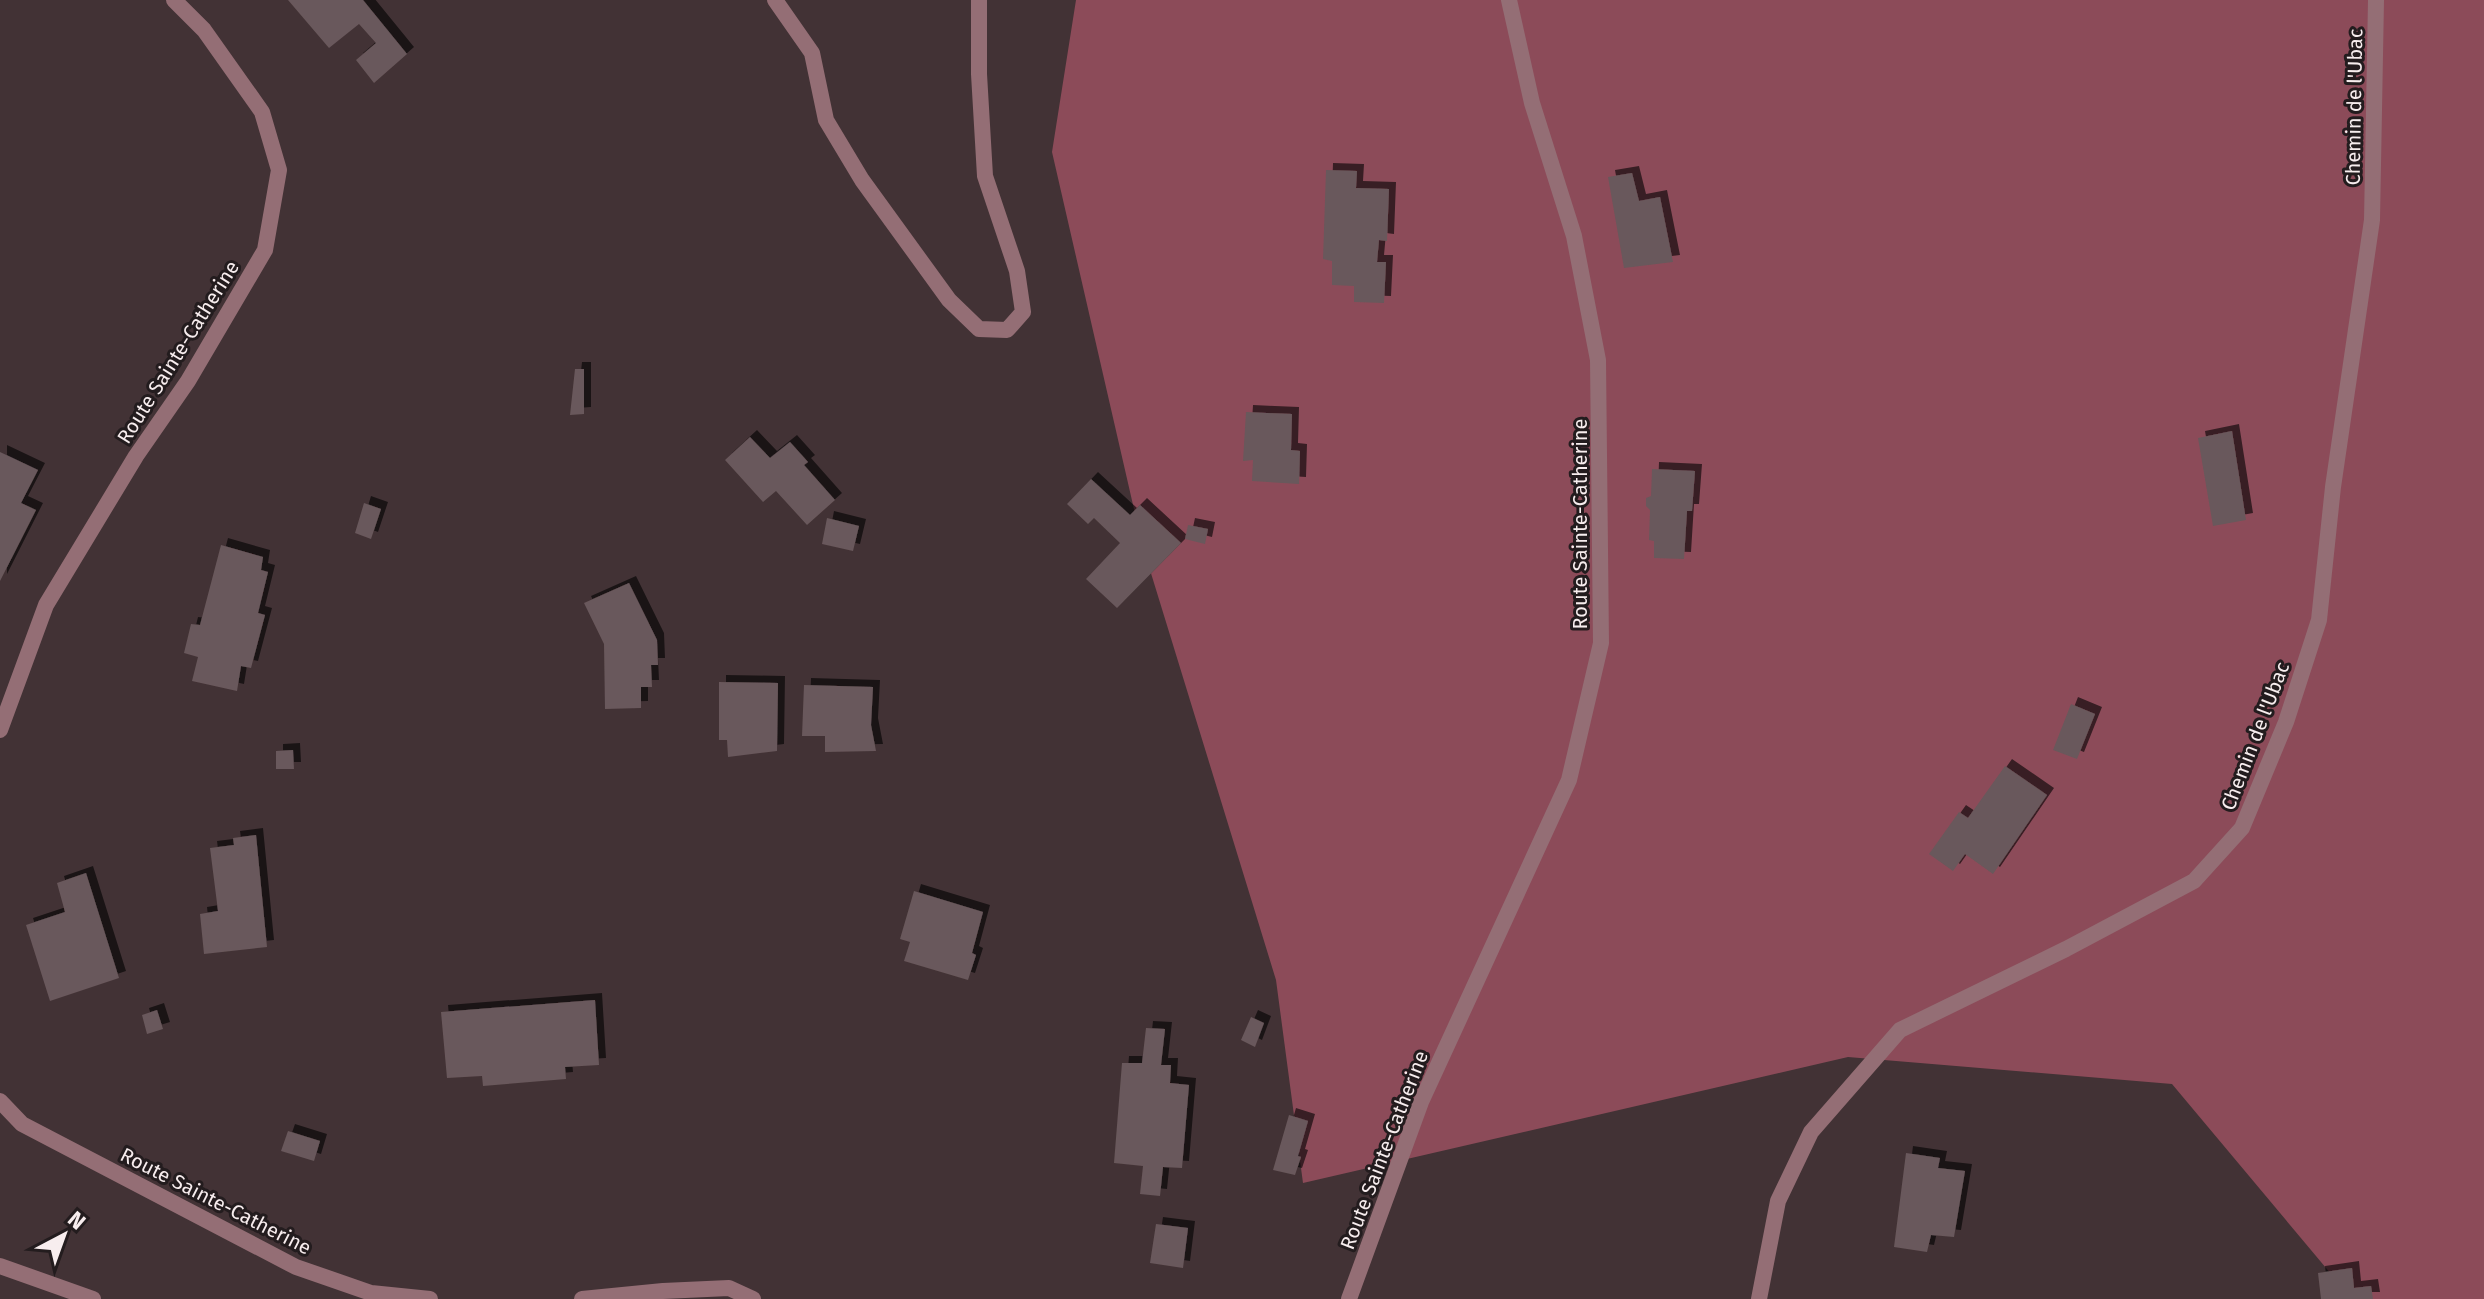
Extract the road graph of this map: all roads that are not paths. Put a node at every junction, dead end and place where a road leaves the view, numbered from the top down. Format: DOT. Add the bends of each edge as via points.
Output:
graph roads {
  1 [pos="174,0"];
  2 [pos="775,0"];
  3 [pos="979,0"];
  4 [pos="1509,0"];
  5 [pos="2376,0"];
  6 [pos="0,730"];
  7 [pos="0,1101"];
  8 [pos="0,1266"];
  9 [pos="93,1299"];
  10 [pos="430,1299"];
  11 [pos="582,1299"];
  12 [pos="753,1299"];
  13 [pos="1349,1299"];
  14 [pos="1759,1299"];
  1 -- 6 [label="street, Route Sainte-Catherine" via="204,30 262,112 279,170 265,250 46,605"];
  2 -- 3 [label="street" via="812,53 826,120 862,180 949,300 979,329 1007,330 1023,312 1017,271 985,176"];
  4 -- 13 [label="street, Route Sainte-Catherine" via="1532,103 1574,236 1598,360 1601,643 1569,780 1421,1102"];
  5 -- 14 [label="street, Chemin de l'Ubac" via="2372,220 2319,620 2286,722 2242,828 2194,881 1900,1030 1811,1132 1778,1201"];
  7 -- 10 [label="street, Route Sainte-Catherine" via="22,1124 296,1267 371,1293"];
  8 -- 9 [label="street"];
  11 -- 12 [label="street" via="729,1288"];
}
